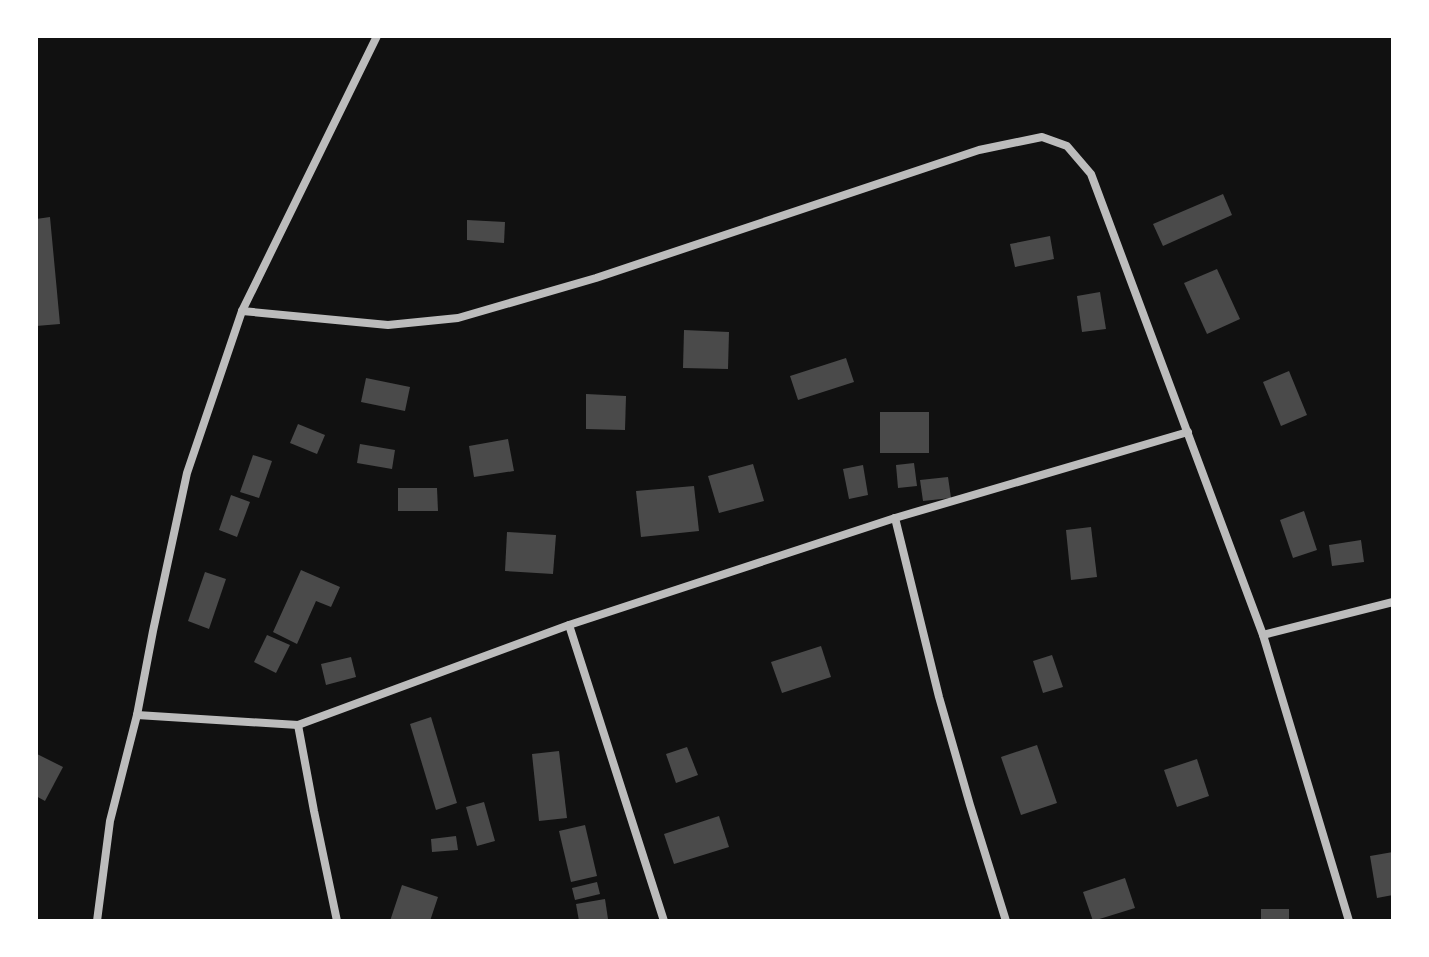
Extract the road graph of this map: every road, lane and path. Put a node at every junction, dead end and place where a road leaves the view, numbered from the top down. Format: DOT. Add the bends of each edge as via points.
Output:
graph roads {
  1 [pos="377,36"];
  2 [pos="242,311"];
  3 [pos="1188,432"];
  4 [pos="895,518"];
  5 [pos="1393,602"];
  6 [pos="569,625"];
  7 [pos="1263,635"];
  8 [pos="137,715"];
  9 [pos="298,725"];
  10 [pos="97,921"];
  11 [pos="337,921"];
  12 [pos="664,921"];
  13 [pos="1006,921"];
  14 [pos="1349,921"];
  1 -- 2 [label="street"];
  2 -- 3 [label="street" via="388,325 458,318 596,278 979,150 1042,137 1067,146 1091,174"];
  2 -- 8 [label="street" via="187,473"];
  3 -- 4 [label="street"];
  3 -- 7 [label="street"];
  4 -- 6 [label="street"];
  4 -- 13 [label="street" via="939,697"];
  5 -- 7 [label="street"];
  6 -- 9 [label="street"];
  6 -- 12 [label="street"];
  7 -- 14 [label="street"];
  8 -- 9 [label="street"];
  8 -- 10 [label="street" via="110,821"];
  9 -- 11 [label="street"];
}
